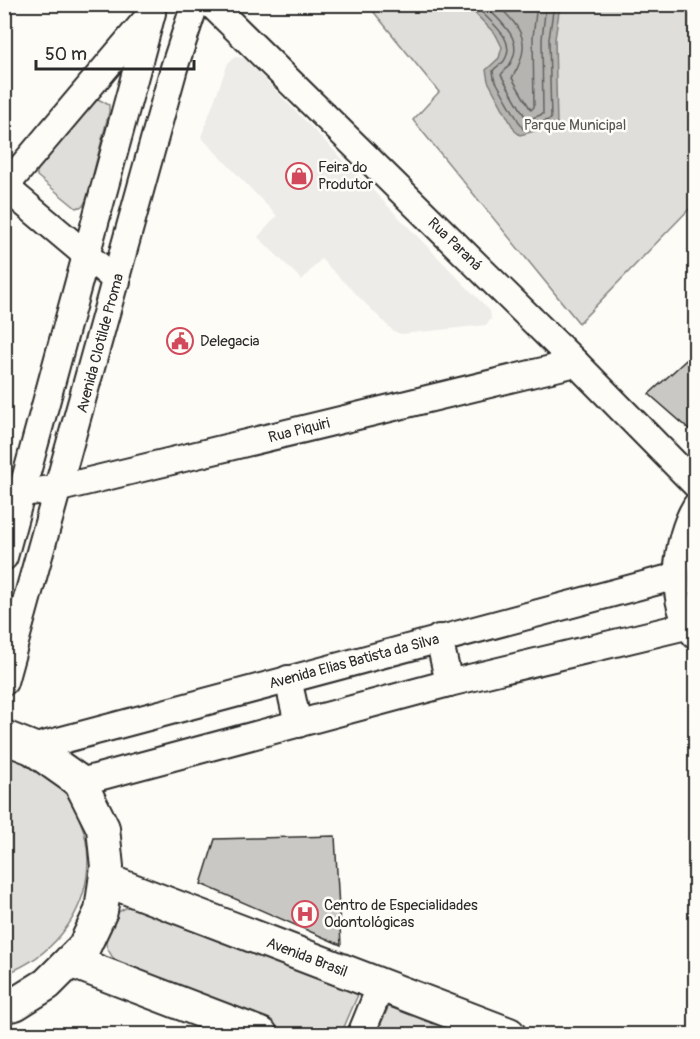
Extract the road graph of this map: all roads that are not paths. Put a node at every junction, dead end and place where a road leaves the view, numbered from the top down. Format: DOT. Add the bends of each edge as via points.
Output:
graph roads {
  1 [pos="195,4"];
  2 [pos="211,4"];
  3 [pos="155,9"];
  4 [pos="139,61"];
  5 [pos="174,68"];
  6 [pos="5,187"];
  7 [pos="85,255"];
  8 [pos="117,281"];
  9 [pos="576,363"];
  10 [pos="696,486"];
  11 [pos="60,488"];
  12 [pos="22,494"];
  13 [pos="696,506"];
  14 [pos="4,557"];
  15 [pos="677,576"];
  16 [pos="691,631"];
  17 [pos="439,638"];
  18 [pos="288,679"];
  19 [pos="4,682"];
  20 [pos="449,683"];
  21 [pos="298,724"];
  22 [pos="18,742"];
  23 [pos="80,782"];
  24 [pos="106,879"];
  25 [pos="70,962"];
  26 [pos="381,985"];
  27 [pos="4,1006"];
  28 [pos="261,1035"];
  29 [pos="361,1035"];
  30 [pos="509,1035"];
  1 -- 5 [label="street, Avenida Clotilde Proma"];
  2 -- 9 [label="street, Rua Paraná"];
  3 -- 4 [label="street"];
  3 -- 6 [label="street"];
  4 -- 5 [label="street"];
  4 -- 7 [label="street"];
  5 -- 8 [label="street, Avenida Clotilde Proma"];
  6 -- 7 [label="street"];
  7 -- 8 [label="street"];
  7 -- 12 [label="street"];
  8 -- 11 [label="street, Avenida Clotilde Proma"];
  9 -- 10 [label="street, Rua Paraná"];
  9 -- 11 [label="street, Rua Piquiri"];
  11 -- 12 [label="street, Rua Piquiri"];
  11 -- 19 [label="street, Avenida Clotilde Proma"];
  12 -- 14 [label="street"];
  13 -- 15 [label="street" via="686,521"];
  15 -- 16 [label="street"];
  15 -- 17 [label="street, Avenida Elias Batista da Silva"];
  16 -- 20 [label="street"];
  17 -- 18 [label="street, Avenida Elias Batista da Silva"];
  17 -- 20 [label="street"];
  18 -- 21 [label="street"];
  18 -- 22 [label="street, Avenida Elias Batista da Silva"];
  20 -- 21 [label="street"];
  21 -- 23 [label="street"];
  22 -- 23 [label="main road"];
  23 -- 24 [label="main road" via="103,828"];
  24 -- 25 [label="main road" via="101,912 84,947"];
  24 -- 26 [label="main road, Avenida Brasil"];
  25 -- 27 [label="main road" via="47,984 15,1004"];
  25 -- 28 [label="main road"];
  26 -- 29 [label="street"];
  26 -- 30 [label="main road, Avenida Brasil"];
}
